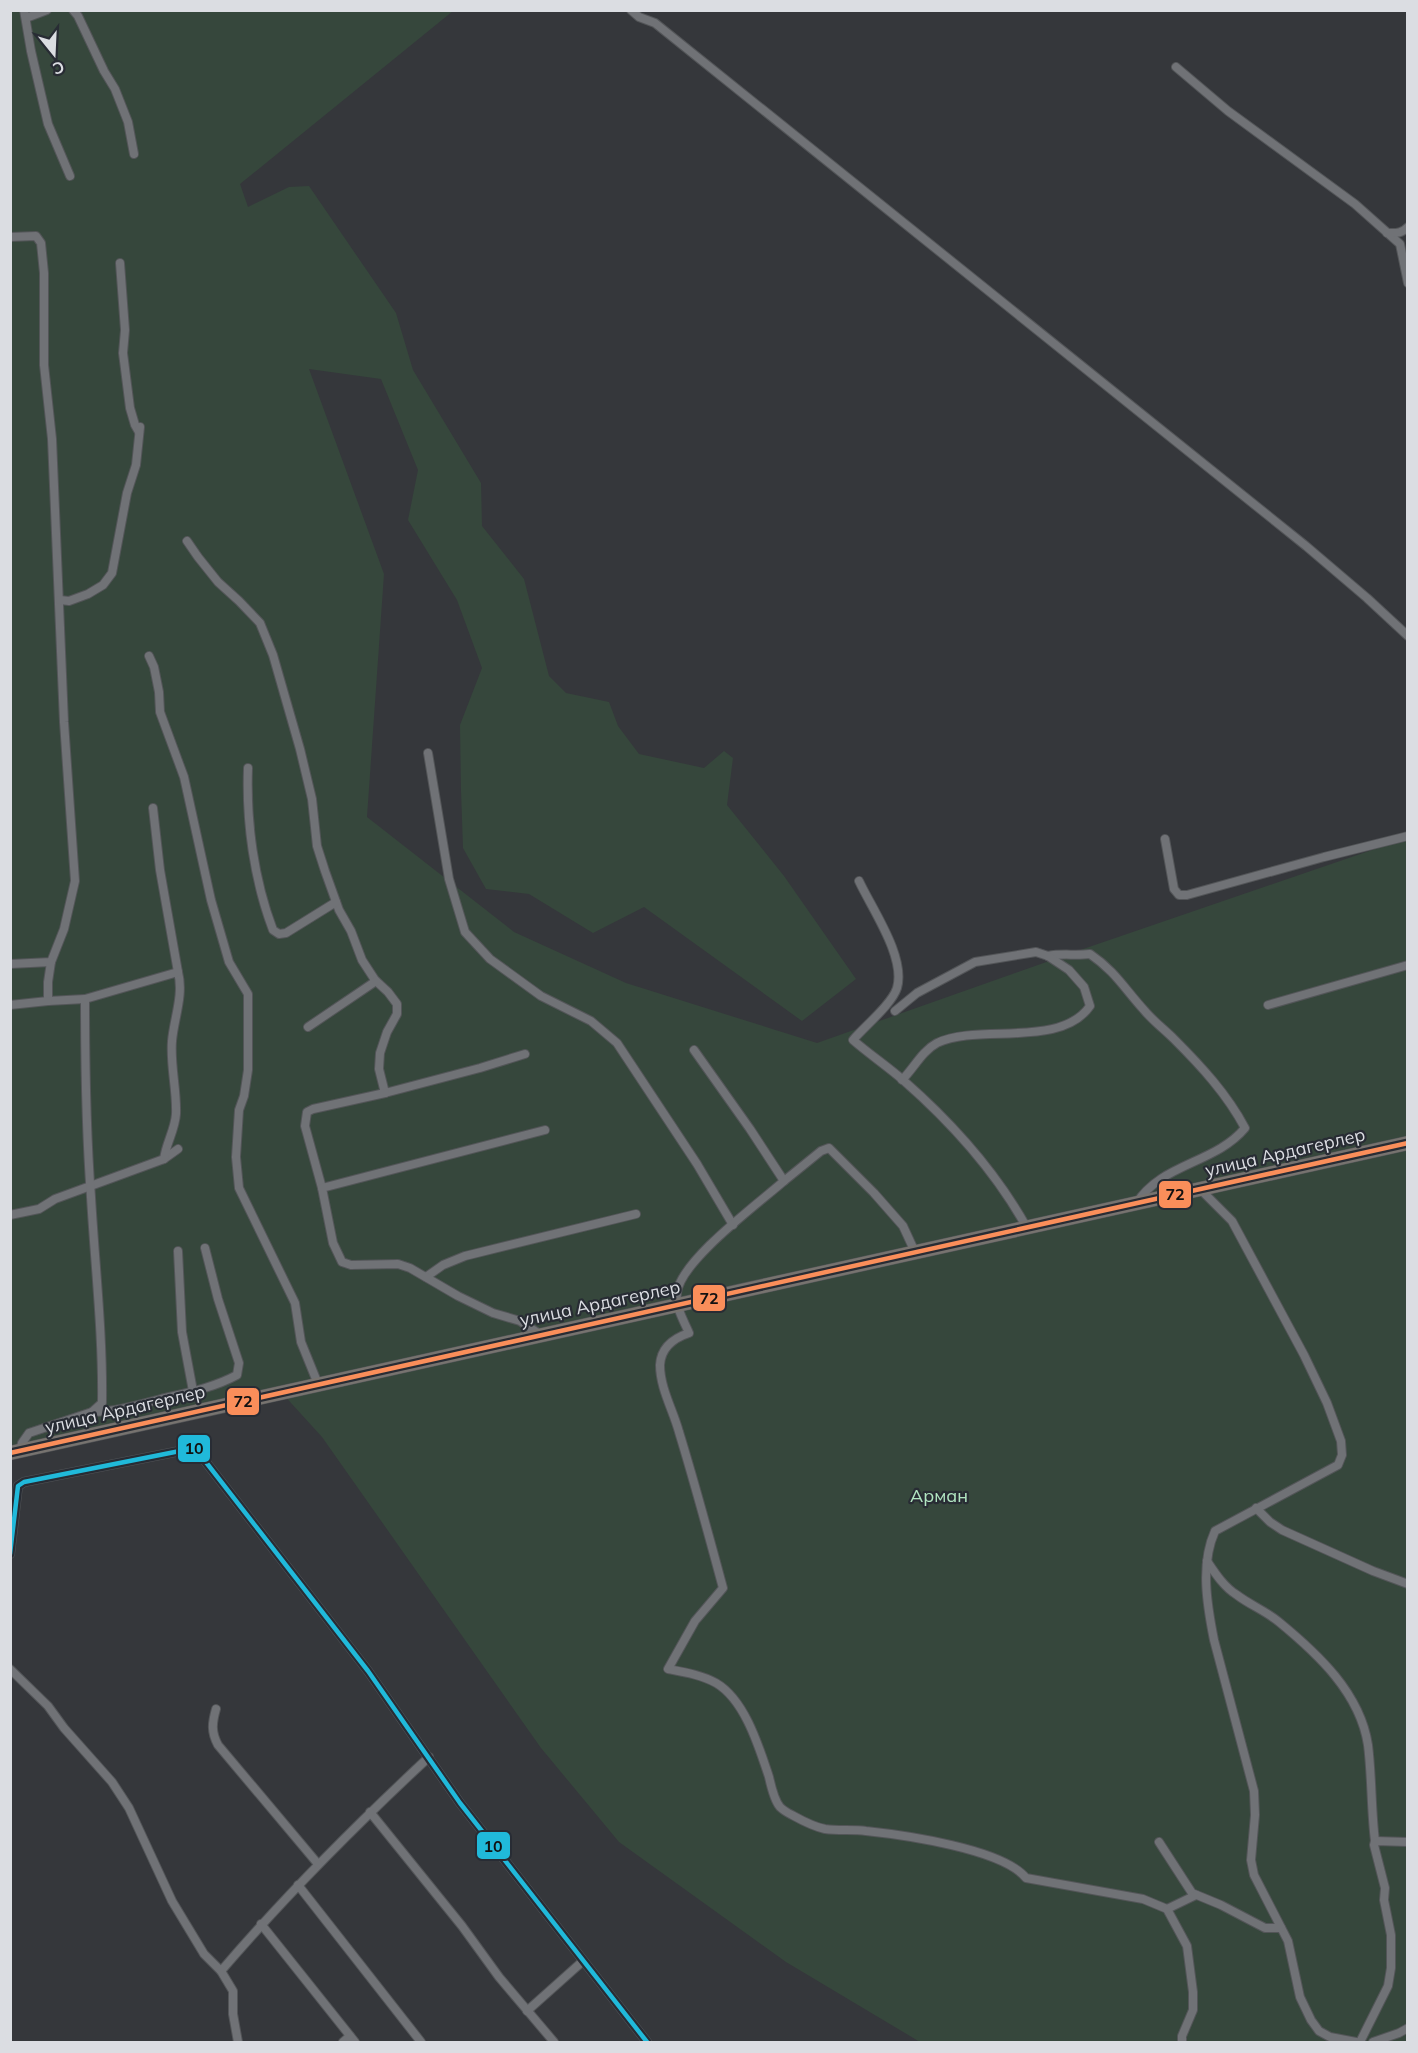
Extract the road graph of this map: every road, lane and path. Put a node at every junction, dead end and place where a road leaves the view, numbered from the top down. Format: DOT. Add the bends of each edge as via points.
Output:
graph roads {
  1 [pos="48,10"];
  2 [pos="74,10"];
  3 [pos="631,10"];
  4 [pos="25,14"];
  5 [pos="1176,67"];
  6 [pos="134,154"];
  7 [pos="70,176"];
  8 [pos="1407,227"];
  9 [pos="1387,233"];
  10 [pos="10,237"];
  11 [pos="120,263"];
  12 [pos="1407,283"];
  13 [pos="187,541"];
  14 [pos="60,600"];
  15 [pos="1407,636"];
  16 [pos="149,656"];
  17 [pos="428,753"];
  18 [pos="248,768"];
  19 [pos="153,808"];
  20 [pos="1407,836"];
  21 [pos="1165,839"];
  22 [pos="859,881"];
  23 [pos="336,902"];
  24 [pos="1048,956"];
  25 [pos="51,962"];
  26 [pos="10,964"];
  27 [pos="1407,965"];
  28 [pos="178,972"];
  29 [pos="376,981"];
  30 [pos="85,999"];
  31 [pos="48,1001"];
  32 [pos="10,1005"];
  33 [pos="1268,1005"];
  34 [pos="895,1011"];
  35 [pos="308,1027"];
  36 [pos="694,1050"];
  37 [pos="525,1054"];
  38 [pos="902,1080"];
  39 [pos="385,1093"];
  40 [pos="544,1130"];
  41 [pos="1407,1143"];
  42 [pos="178,1149"];
  43 [pos="164,1159"];
  44 [pos="784,1181"];
  45 [pos="90,1186"];
  46 [pos="322,1188"];
  47 [pos="1201,1190"];
  48 [pos="1136,1204"];
  49 [pos="636,1214"];
  50 [pos="10,1215"];
  51 [pos="733,1225"];
  52 [pos="1027,1228"];
  53 [pos="205,1248"];
  54 [pos="178,1251"];
  55 [pos="915,1252"];
  56 [pos="426,1277"];
  57 [pos="678,1305"];
  58 [pos="541,1335"];
  59 [pos="318,1384"];
  60 [pos="193,1391"];
  61 [pos="92,1412"];
  62 [pos="15,1452"];
  63 [pos="1256,1508"];
  64 [pos="10,1554"];
  65 [pos="1206,1559"];
  66 [pos="1407,1584"];
  67 [pos="10,1669"];
  68 [pos="216,1709"];
  69 [pos="429,1757"];
  70 [pos="370,1812"];
  71 [pos="1375,1841"];
  72 [pos="1159,1842"];
  73 [pos="1407,1842"];
  74 [pos="318,1864"];
  75 [pos="298,1884"];
  76 [pos="1196,1895"];
  77 [pos="1167,1909"];
  78 [pos="261,1924"];
  79 [pos="1281,1928"];
  80 [pos="583,1961"];
  81 [pos="221,1971"];
  82 [pos="527,2011"];
  83 [pos="1407,2028"];
  84 [pos="349,2040"];
  85 [pos="1372,2042"];
  86 [pos="238,2043"];
  87 [pos="421,2043"];
  88 [pos="554,2043"];
  89 [pos="647,2043"];
  90 [pos="1182,2043"];
  91 [pos="1358,2043"];
  1 -- 4 [label="street"];
  2 -- 6 [label="street" via="115,89 128,122"];
  3 -- 15 [label="street" via="655,23 1173,438 1306,546"];
  4 -- 7 [label="street" via="48,124"];
  5 -- 9 [label="street" via="1228,111 1355,204"];
  8 -- 9 [label="street" via="1403,232"];
  9 -- 12 [label="street" via="1400,244"];
  10 -- 14 [label="street" via="36,236 41,243"];
  11 -- 14 [label="street" via="123,353 130,408 139,429 136,465 112,573 103,585 88,594"];
  13 -- 23 [label="street" via="218,582 261,623 297,738 312,799 317,846"];
  14 -- 25 [label="street" via="75,881 64,929"];
  16 -- 59 [label="street" via="160,712 184,777 229,962 248,994 248,1070 239,1110 236,1157 239,1188 295,1303 301,1342"];
  17 -- 51 [label="street" via="449,879 465,932 490,959 541,996 591,1021 618,1043"];
  18 -- 23 [label="street" via="250,837 273,930 286,933"];
  19 -- 28 [label="street"];
  20 -- 21 [label="street" via="1187,895 1179,895 1174,889"];
  22 -- 38 [label="street" via="898,962 897,988 853,1040"];
  23 -- 29 [label="street" via="362,960"];
  24 -- 34 [label="street" via="1036,952 975,962 917,993"];
  24 -- 38 [label="street" via="1070,970 1084,987 1090,1006 1083,1017 1041,1032 956,1037 939,1042"];
  24 -- 48 [label="street" via="1090,954 1106,965 1144,1011 1212,1078 1245,1128 1235,1140 1168,1173 1144,1190"];
  25 -- 26 [label="street"];
  25 -- 31 [label="street"];
  27 -- 33 [label="street"];
  28 -- 30 [label="street"];
  28 -- 43 [label="street" via="178,1010 172,1041 176,1115"];
  29 -- 35 [label="street"];
  29 -- 39 [label="street" via="397,1004 397,1014 380,1053"];
  30 -- 31 [label="street"];
  30 -- 45 [label="street"];
  31 -- 32 [label="street"];
  36 -- 44 [label="street"];
  37 -- 39 [label="street"];
  38 -- 52 [label="street" via="981,1161"];
  39 -- 46 [label="street" via="308,1112 305,1126"];
  40 -- 46 [label="street"];
  41 -- 47 [label="main road, улица Ардагерлер"];
  42 -- 43 [label="street"];
  43 -- 45 [label="street"];
  44 -- 51 [label="street"];
  44 -- 55 [label="street" via="829,1148 903,1226"];
  45 -- 50 [label="street" via="39,1209"];
  45 -- 61 [label="street" via="102,1362 102,1403"];
  46 -- 56 [label="street" via="333,1243 342,1262 398,1264"];
  47 -- 48 [label="main road, улица Ардагерлер"];
  47 -- 63 [label="street" via="1232,1221 1248,1247 1304,1355 1341,1441 1338,1465"];
  48 -- 52 [label="main road, улица Ардагерлер"];
  49 -- 56 [label="street" via="465,1256"];
  51 -- 57 [label="street" via="684,1274 677,1292"];
  52 -- 55 [label="main road, улица Ардагерлер"];
  53 -- 60 [label="street" via="239,1363 237,1375"];
  54 -- 60 [label="street" via="182,1332"];
  55 -- 57 [label="main road, улица Ардагерлер"];
  56 -- 58 [label="street" via="493,1313 520,1321"];
  57 -- 58 [label="main road, улица Ардагерлер"];
  57 -- 77 [label="street" via="689,1333 678,1336 663,1352 662,1380 723,1588 695,1621 668,1669 703,1677 733,1698 759,1747 779,1806 790,1814 823,1828 921,1838 978,1852 1019,1870 1026,1878 1143,1899"];
  58 -- 59 [label="main road, улица Ардагерлер"];
  59 -- 62 [label="main road, улица Ардагерлер"];
  60 -- 61 [label="street" via="107,1412"];
  61 -- 62 [label="street" via="29,1434"];
  63 -- 65 [label="street" via="1215,1531"];
  63 -- 66 [label="street" via="1282,1530"];
  64 -- 69 [label="street" via="18,1486 24,1482 195,1448 335,1626"];
  65 -- 71 [label="street" via="1235,1595 1277,1620 1307,1646 1354,1701 1368,1745"];
  65 -- 79 [label="street" via="1209,1617 1254,1791 1254,1875"];
  67 -- 81 [label="street" via="48,1706 112,1782 129,1808 172,1901 204,1954"];
  68 -- 74 [label="street" via="212,1734 218,1745"];
  69 -- 70 [label="street"];
  69 -- 80 [label="street"];
  70 -- 74 [label="street"];
  70 -- 82 [label="street"];
  71 -- 73 [label="street"];
  71 -- 91 [label="street" via="1391,1935 1391,1968 1388,1986"];
  72 -- 76 [label="street"];
  74 -- 75 [label="street"];
  75 -- 78 [label="street"];
  75 -- 87 [label="street"];
  76 -- 77 [label="street"];
  76 -- 79 [label="street" via="1265,1928"];
  77 -- 90 [label="street" via="1187,1946 1193,1992 1193,2010"];
  78 -- 81 [label="street"];
  78 -- 84 [label="street"];
  79 -- 91 [label="street" via="1291,1952 1300,1997 1311,2020 1330,2037"];
  80 -- 82 [label="street"];
  80 -- 89 [label="street"];
  81 -- 86 [label="street" via="233,1991"];
  82 -- 88 [label="street"];
  83 -- 85 [label="street"];
}
